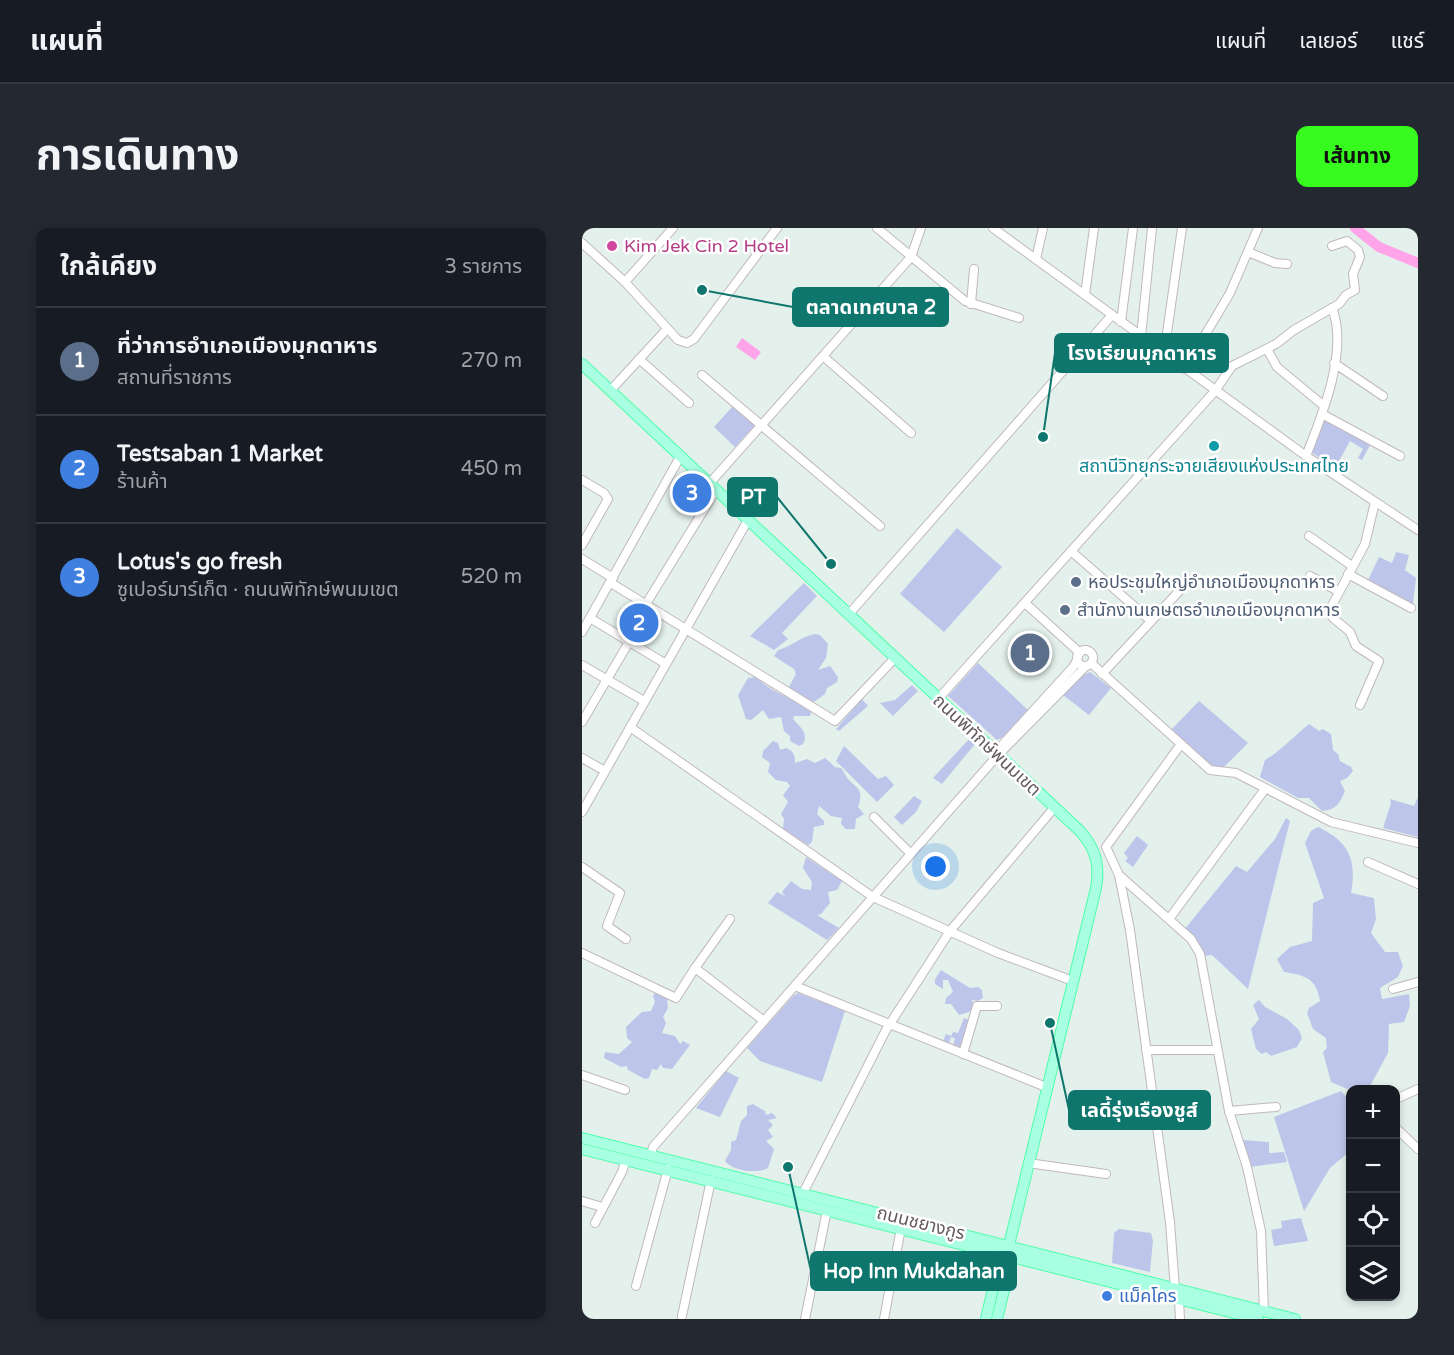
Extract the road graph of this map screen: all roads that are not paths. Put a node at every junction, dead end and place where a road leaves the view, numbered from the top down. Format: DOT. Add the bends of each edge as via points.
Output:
graph roads {
  1 [pos="673,228"];
  2 [pos="777,228"];
  3 [pos="877,228"];
  4 [pos="921,228"];
  5 [pos="993,228"];
  6 [pos="1043,228"];
  7 [pos="1094,228"];
  8 [pos="1133,228"];
  9 [pos="1152,228"];
  10 [pos="1182,228"];
  11 [pos="1258,228"];
  12 [pos="582,243"];
  13 [pos="1332,246"];
  14 [pos="1248,252"];
  15 [pos="911,257"];
  16 [pos="1036,259"];
  17 [pos="1287,264"];
  18 [pos="974,269"];
  19 [pos="625,282"];
  20 [pos="1085,295"];
  21 [pos="971,304"];
  22 [pos="1332,308"];
  23 [pos="1112,315"];
  24 [pos="1018,318"];
  25 [pos="1121,322"];
  26 [pos="667,329"];
  27 [pos="1141,337"];
  28 [pos="1267,349"];
  29 [pos="1164,354"];
  30 [pos="824,357"];
  31 [pos="639,359"];
  32 [pos="1334,363"];
  33 [pos="582,364"];
  34 [pos="1185,369"];
  35 [pos="702,375"];
  36 [pos="610,391"];
  37 [pos="1215,391"];
  38 [pos="1383,396"];
  39 [pos="689,403"];
  40 [pos="1323,410"];
  41 [pos="762,427"];
  42 [pos="911,433"];
  43 [pos="1306,456"];
  44 [pos="1400,456"];
  45 [pos="680,457"];
  46 [pos="582,480"];
  47 [pos="712,487"];
  48 [pos="1375,502"];
  49 [pos="748,520"];
  50 [pos="880,526"];
  51 [pos="1418,530"];
  52 [pos="1309,536"];
  53 [pos="582,545"];
  54 [pos="1071,551"];
  55 [pos="582,560"];
  56 [pos="1350,570"];
  57 [pos="1310,576"];
  58 [pos="612,580"];
  59 [pos="1182,588"];
  60 [pos="1338,591"];
  61 [pos="1025,603"];
  62 [pos="646,604"];
  63 [pos="1411,608"];
  64 [pos="849,614"];
  65 [pos="590,618"];
  66 [pos="1151,621"];
  67 [pos="687,628"];
  68 [pos="582,632"];
  69 [pos="629,642"];
  70 [pos="1079,655"];
  71 [pos="895,658"];
  72 [pos="666,664"];
  73 [pos="1089,664"];
  74 [pos="582,665"];
  75 [pos="1102,674"];
  76 [pos="606,679"];
  77 [pos="938,699"];
  78 [pos="644,701"];
  79 [pos="1360,705"];
  80 [pos="582,722"];
  81 [pos="630,727"];
  82 [pos="1181,744"];
  83 [pos="998,755"];
  84 [pos="582,758"];
  85 [pos="605,771"];
  86 [pos="1265,789"];
  87 [pos="583,808"];
  88 [pos="1054,808"];
  89 [pos="874,817"];
  90 [pos="1418,843"];
  91 [pos="910,853"];
  92 [pos="1368,862"];
  93 [pos="582,867"];
  94 [pos="1119,875"];
  95 [pos="1418,884"];
  96 [pos="873,897"];
  97 [pos="730,919"];
  98 [pos="1169,919"];
  99 [pos="950,932"];
  100 [pos="626,939"];
  101 [pos="582,953"];
  102 [pos="695,968"];
  103 [pos="1072,981"];
  104 [pos="1418,982"];
  105 [pos="795,986"];
  106 [pos="1393,989"];
  107 [pos="997,1006"];
  108 [pos="764,1021"];
  109 [pos="890,1024"];
  110 [pos="1146,1050"];
  111 [pos="1216,1050"];
  112 [pos="963,1054"];
  113 [pos="582,1075"];
  114 [pos="1046,1087"];
  115 [pos="1418,1089"];
  116 [pos="625,1090"];
  117 [pos="1400,1097"];
  118 [pos="1276,1107"];
  119 [pos="1229,1112"];
  120 [pos="1400,1133"];
  121 [pos="582,1138"];
  122 [pos="582,1149"];
  123 [pos="1418,1149"];
  124 [pos="651,1155"];
  125 [pos="626,1159"];
  126 [pos="1028,1163"];
  127 [pos="668,1169"];
  128 [pos="1106,1174"];
  129 [pos="711,1180"];
  130 [pos="803,1193"];
  131 [pos="582,1201"];
  132 [pos="602,1207"];
  133 [pos="827,1210"];
  134 [pos="595,1223"];
  135 [pos="901,1228"];
  136 [pos="1008,1252"];
  137 [pos="636,1286"];
  138 [pos="1177,1295"];
  139 [pos="1261,1315"];
  140 [pos="682,1316"];
  141 [pos="805,1319"];
  142 [pos="884,1319"];
  143 [pos="986,1319"];
  144 [pos="997,1319"];
  145 [pos="1180,1319"];
  146 [pos="1295,1319"];
  1 -- 19 [label="street"];
  2 -- 26 [label="street" via="694,339 683,342"];
  3 -- 15 [label="street"];
  4 -- 15 [label="street"];
  5 -- 16 [label="street"];
  6 -- 16 [label="street"];
  7 -- 20 [label="street"];
  8 -- 25 [label="street"];
  9 -- 27 [label="street"];
  10 -- 29 [label="street"];
  11 -- 14 [label="street"];
  12 -- 19 [label="street"];
  13 -- 22 [label="street" via="1347,241 1360,254 1353,274 1356,289"];
  14 -- 17 [label="street"];
  14 -- 34 [label="street" via="1230,293"];
  15 -- 21 [label="street"];
  15 -- 30 [label="street"];
  16 -- 20 [label="street"];
  18 -- 21 [label="street"];
  19 -- 26 [label="street"];
  20 -- 23 [label="street"];
  21 -- 24 [label="street"];
  22 -- 28 [label="street"];
  22 -- 32 [label="street" via="1339,339"];
  23 -- 25 [label="street"];
  23 -- 64 [label="street"];
  25 -- 27 [label="street"];
  26 -- 31 [label="street"];
  27 -- 29 [label="street"];
  28 -- 37 [label="street" via="1232,366"];
  28 -- 40 [label="street" via="1277,367"];
  29 -- 34 [label="street"];
  30 -- 41 [label="street"];
  30 -- 42 [label="street"];
  31 -- 36 [label="street"];
  31 -- 39 [label="street"];
  32 -- 38 [label="street"];
  32 -- 40 [label="street"];
  33 -- 36 [label="main road, ถนนพิทักษ์พนมเขต"];
  34 -- 37 [label="street"];
  35 -- 41 [label="street"];
  36 -- 45 [label="main road, ถนนพิทักษ์พนมเขต"];
  37 -- 43 [label="street"];
  37 -- 54 [label="street"];
  40 -- 43 [label="street"];
  40 -- 44 [label="street"];
  41 -- 47 [label="street"];
  41 -- 50 [label="street"];
  43 -- 48 [label="street"];
  45 -- 47 [label="main road, ถนนพิทักษ์พนมเขต"];
  45 -- 58 [label="street"];
  46 -- 53 [label="street" via="604,494 608,503"];
  47 -- 49 [label="main road, ถนนพิทักษ์พนมเขต"];
  47 -- 62 [label="street"];
  48 -- 51 [label="street"];
  48 -- 56 [label="street" via="1365,544"];
  49 -- 64 [label="main road, ถนนพิทักษ์พนมเขต"];
  49 -- 67 [label="street"];
  52 -- 56 [label="street"];
  54 -- 61 [label="street"];
  54 -- 66 [label="street"];
  55 -- 58 [label="street"];
  56 -- 60 [label="street"];
  56 -- 63 [label="street"];
  57 -- 60 [label="street"];
  58 -- 62 [label="street"];
  58 -- 65 [label="street"];
  59 -- 66 [label="street"];
  60 -- 79 [label="street" via="1330,606 1331,615 1350,632 1356,646 1379,661"];
  61 -- 70 [label="street"];
  61 -- 77 [label="street"];
  62 -- 67 [label="street"];
  64 -- 71 [label="main road, ถนนพิทักษ์พนมเขต"];
  65 -- 68 [label="street"];
  65 -- 69 [label="street"];
  66 -- 75 [label="street"];
  67 -- 71 [label="street" via="837,722"];
  67 -- 72 [label="street"];
  69 -- 72 [label="street"];
  69 -- 76 [label="street"];
  70 -- 73 [label="street" via="1079,662"];
  70 -- 73 [label="street" via="1084,650 1091,652 1093,659"];
  70 -- 83 [label="street" via="1074,666 1003,744"];
  71 -- 77 [label="main road, ถนนพิทักษ์พนมเขต"];
  72 -- 78 [label="street"];
  73 -- 75 [label="street"];
  73 -- 83 [label="street"];
  74 -- 76 [label="street"];
  75 -- 82 [label="street"];
  76 -- 78 [label="street"];
  76 -- 80 [label="street"];
  77 -- 83 [label="main road, ถนนพิทักษ์พนมเขต"];
  78 -- 81 [label="street"];
  81 -- 85 [label="street"];
  81 -- 96 [label="street"];
  82 -- 86 [label="street" via="1210,770 1236,773"];
  82 -- 94 [label="street" via="1107,845"];
  83 -- 88 [label="main road, ถนนพิทักษ์พนมเขต"];
  83 -- 91 [label="street"];
  84 -- 85 [label="street"];
  85 -- 87 [label="street"];
  86 -- 90 [label="street" via="1331,822"];
  86 -- 98 [label="street"];
  88 -- 99 [label="street"];
  88 -- 103 [label="main road, ถนนพิทักษ์พนมเขต" via="1088,841 1098,866"];
  89 -- 91 [label="street"];
  91 -- 96 [label="street"];
  92 -- 95 [label="street"];
  93 -- 100 [label="street" via="620,893 607,926"];
  94 -- 98 [label="street"];
  94 -- 110 [label="street"];
  96 -- 99 [label="street"];
  96 -- 105 [label="street"];
  97 -- 102 [label="street"];
  98 -- 111 [label="street" via="1197,948"];
  99 -- 103 [label="street"];
  99 -- 109 [label="street"];
  101 -- 102 [label="street" via="676,998"];
  102 -- 108 [label="street"];
  103 -- 114 [label="main road, ถนนพิทักษ์พนมเขต"];
  104 -- 106 [label="street"];
  105 -- 108 [label="street"];
  105 -- 109 [label="street"];
  107 -- 112 [label="street" via="977,1006"];
  108 -- 124 [label="street" via="653,1147"];
  109 -- 112 [label="street"];
  109 -- 130 [label="street"];
  110 -- 111 [label="street"];
  110 -- 138 [label="street"];
  111 -- 119 [label="street"];
  112 -- 114 [label="street"];
  113 -- 116 [label="street"];
  114 -- 126 [label="main road, ถนนพิทักษ์พนมเขต"];
  115 -- 117 [label="street"];
  118 -- 119 [label="street"];
  119 -- 139 [label="street" via="1247,1167 1261,1231"];
  120 -- 123 [label="street"];
  121 -- 124 [label="main road, ถนนชยางกูร"];
  122 -- 125 [label="main road, ถนนชยางกูร"];
  124 -- 130 [label="main road, ถนนชยางกูร"];
  125 -- 127 [label="main road, ถนนชยางกูร"];
  125 -- 132 [label="street"];
  126 -- 128 [label="street"];
  126 -- 136 [label="main road, ถนนพิทักษ์พนมเขต"];
  127 -- 129 [label="main road, ถนนชยางกูร"];
  127 -- 137 [label="street"];
  129 -- 133 [label="main road, ถนนชยางกูร"];
  129 -- 140 [label="street"];
  130 -- 136 [label="main road, ถนนชยางกูร"];
  131 -- 132 [label="street"];
  132 -- 134 [label="street"];
  133 -- 135 [label="main road, ถนนชยางกูร"];
  133 -- 141 [label="street"];
  135 -- 136 [label="main road, ถนนชยางกูร"];
  135 -- 142 [label="street"];
  136 -- 138 [label="main road, ถนนชยางกูร"];
  136 -- 143 [label="main road"];
  136 -- 144 [label="main road"];
  138 -- 139 [label="main road, ถนนชยางกูร"];
  138 -- 145 [label="street"];
  139 -- 146 [label="main road, ถนนชยางกูร"];
}
